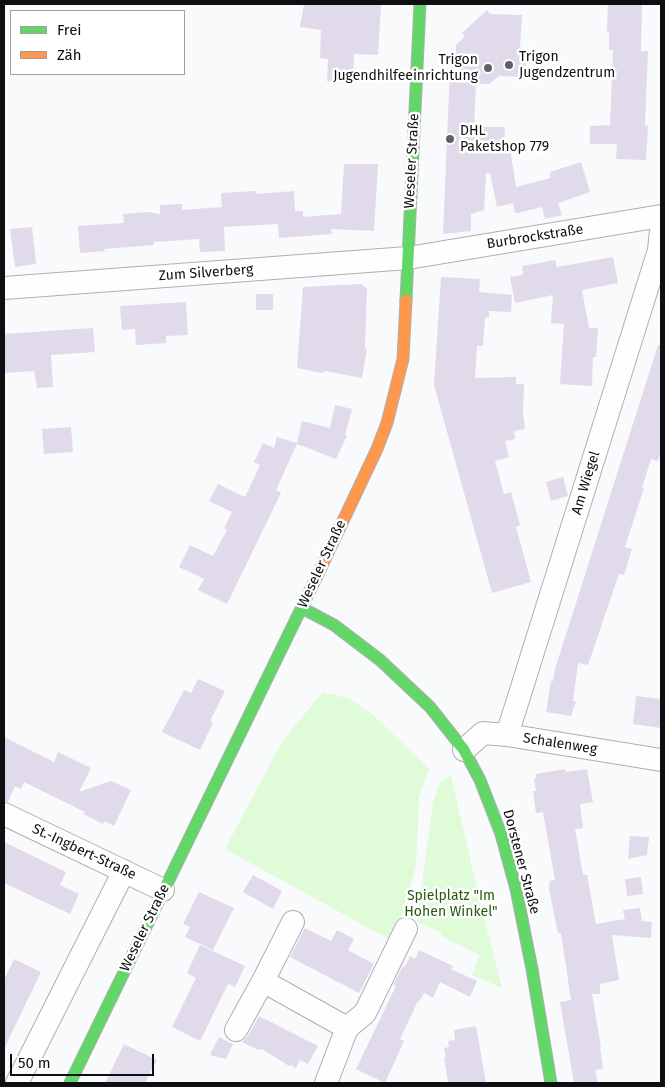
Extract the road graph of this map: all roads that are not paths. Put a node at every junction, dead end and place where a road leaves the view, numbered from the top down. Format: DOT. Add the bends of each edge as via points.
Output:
graph roads {
  1 [pos="420,4"];
  2 [pos="661,216"];
  3 [pos="661,231"];
  4 [pos="408,258"];
  5 [pos="4,288"];
  6 [pos="302,608"];
  7 [pos="507,735"];
  8 [pos="464,750"];
  9 [pos="661,760"];
  10 [pos="4,814"];
  11 [pos="124,871"];
  12 [pos="163,890"];
  13 [pos="293,922"];
  14 [pos="406,929"];
  15 [pos="263,981"];
  16 [pos="347,1028"];
  17 [pos="236,1030"];
  18 [pos="17,1083"];
  19 [pos="70,1083"];
  20 [pos="326,1083"];
  21 [pos="550,1083"];
  1 -- 4 [label="main road, Weseler Straße"];
  2 -- 4 [label="street, Burbrockstraße"];
  3 -- 7 [label="street, Am Wiegel" via="658,250"];
  4 -- 5 [label="street, Zum Silverberg"];
  4 -- 6 [label="main road, Weseler Straße" via="403,359 387,423"];
  6 -- 8 [label="main road, Dorstener Straße" via="334,625 380,660 430,707"];
  6 -- 12 [label="main road, Weseler Straße"];
  7 -- 8 [label="street, Schalenweg" via="482,733"];
  7 -- 9 [label="street, Schalenweg"];
  8 -- 21 [label="main road, Dorstener Straße" via="480,780 501,834 516,889"];
  10 -- 11 [label="street, St.-Ingbert-Straße"];
  11 -- 12 [label="street, St.-Ingbert-Straße"];
  11 -- 18 [label="street"];
  12 -- 19 [label="main road, Weseler Straße"];
  13 -- 15 [label="street"];
  14 -- 16 [label="street" via="365,1013"];
  15 -- 16 [label="street"];
  15 -- 17 [label="street"];
  16 -- 20 [label="street"];
}
